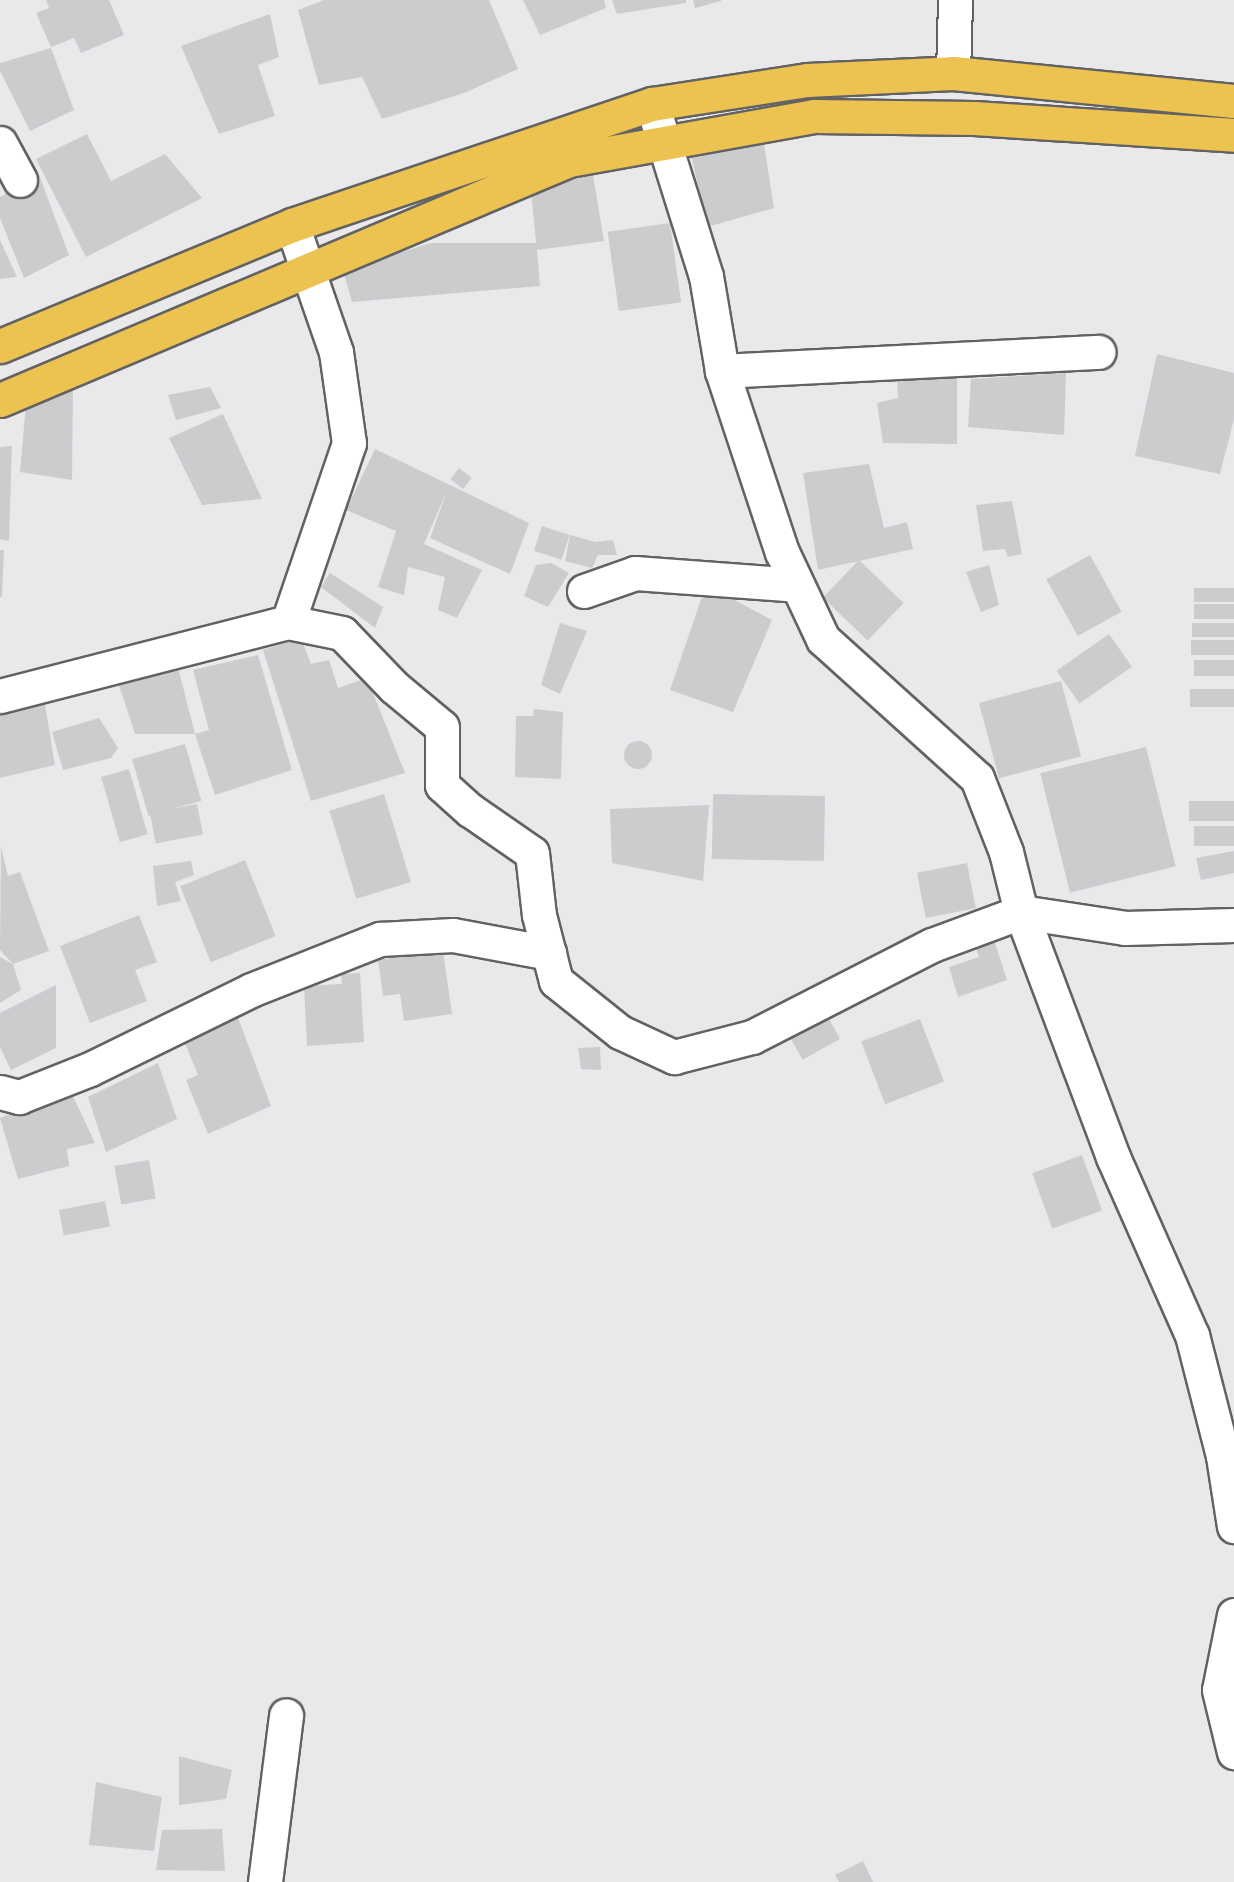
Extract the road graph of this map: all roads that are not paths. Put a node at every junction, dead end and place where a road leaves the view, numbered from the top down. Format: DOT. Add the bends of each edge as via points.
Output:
graph roads {
  1 [pos="955,0"];
  2 [pos="953,73"];
  3 [pos="1234,101"];
  4 [pos="652,104"];
  5 [pos="1234,135"];
  6 [pos="660,141"];
  7 [pos="0,142"];
  8 [pos="20,180"];
  9 [pos="292,225"];
  10 [pos="308,273"];
  11 [pos="0,346"];
  12 [pos="1099,352"];
  13 [pos="722,371"];
  14 [pos="0,400"];
  15 [pos="797,585"];
  16 [pos="584,591"];
  17 [pos="288,622"];
  18 [pos="0,696"];
  19 [pos="1021,912"];
  20 [pos="1234,925"];
  21 [pos="549,952"];
  22 [pos="0,1092"];
  23 [pos="1234,1526"];
  24 [pos="1234,1615"];
  25 [pos="286,1715"];
  26 [pos="1234,1752"];
  27 [pos="265,1882"];
  1 -- 2 [label="street"];
  2 -- 3 [label="highway"];
  2 -- 4 [label="highway" via="807,80"];
  4 -- 6 [label="street"];
  4 -- 9 [label="highway"];
  5 -- 6 [label="highway" via="974,118 814,116"];
  6 -- 10 [label="highway" via="569,160"];
  6 -- 13 [label="street" via="706,276"];
  7 -- 8 [label="street"];
  9 -- 10 [label="street"];
  9 -- 11 [label="highway"];
  10 -- 14 [label="highway"];
  10 -- 17 [label="street" via="336,352 349,443"];
  12 -- 13 [label="street"];
  13 -- 15 [label="street" via="782,552"];
  15 -- 16 [label="street" via="635,573"];
  15 -- 19 [label="street" via="823,639 977,778 1006,852"];
  17 -- 18 [label="street"];
  17 -- 21 [label="street" via="342,633 394,687 442,727 442,785 470,810 532,853 539,915"];
  19 -- 20 [label="street" via="1125,928"];
  19 -- 21 [label="street" via="932,945 752,1037 674,1057 620,1032 556,981"];
  19 -- 23 [label="street" via="1113,1157 1192,1335 1223,1456"];
  21 -- 22 [label="street" via="453,935 380,939 241,994 90,1069 19,1096"];
  24 -- 26 [label="street" via="1219,1690"];
  25 -- 27 [label="street"];
}
